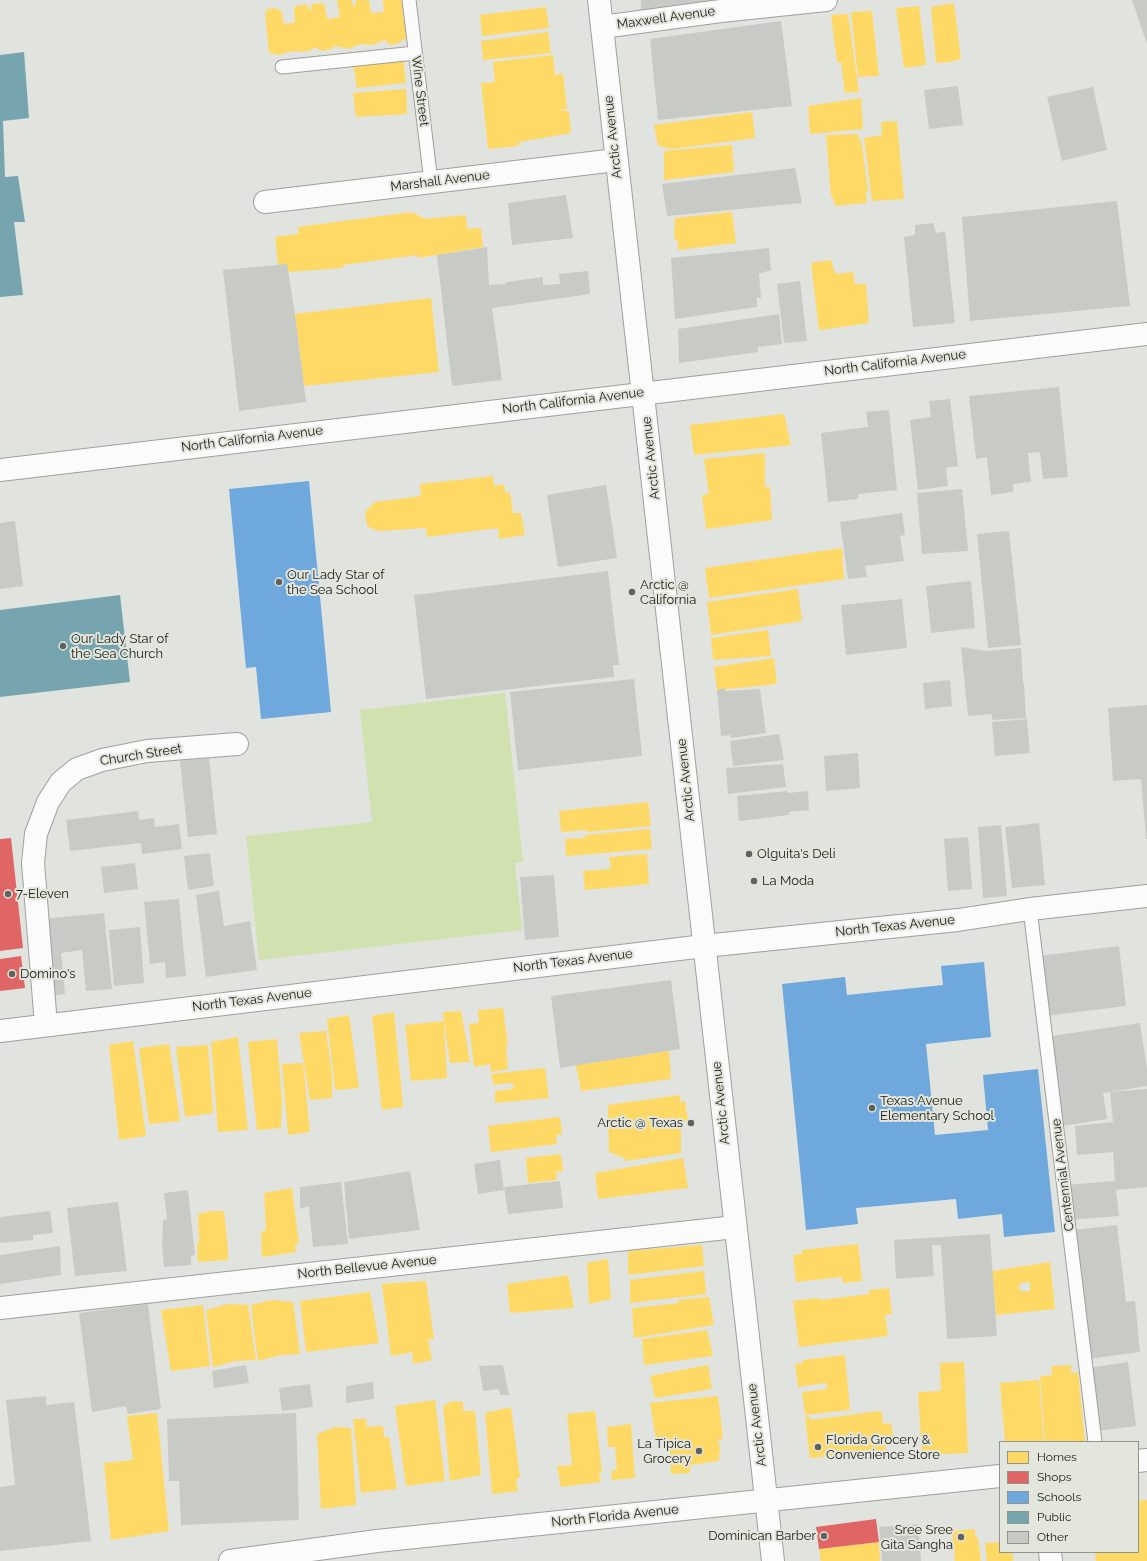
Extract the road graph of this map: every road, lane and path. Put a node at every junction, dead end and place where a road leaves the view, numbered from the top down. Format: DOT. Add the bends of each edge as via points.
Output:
graph roads {
  1 [pos="409,0"];
  2 [pos="599,0"];
  3 [pos="826,0"];
  4 [pos="602,27"];
  5 [pos="416,54"];
  6 [pos="282,67"];
  7 [pos="616,160"];
  8 [pos="431,182"];
  9 [pos="265,202"];
  10 [pos="1147,334"];
  11 [pos="643,393"];
  12 [pos="0,470"];
  13 [pos="237,744"];
  14 [pos="1147,896"];
  15 [pos="1030,909"];
  16 [pos="704,946"];
  17 [pos="46,1025"];
  18 [pos="0,1031"];
  19 [pos="734,1227"];
  20 [pos="0,1308"];
  21 [pos="1095,1441"];
  22 [pos="999,1476"];
  23 [pos="766,1500"];
  24 [pos="230,1561"];
  25 [pos="773,1561"];
  1 -- 5 [label="lane, Wine Street"];
  2 -- 4 [label="street, Arctic Avenue"];
  3 -- 4 [label="street, Maxwell Avenue"];
  4 -- 7 [label="street, Arctic Avenue"];
  5 -- 6 [label="lane"];
  5 -- 8 [label="lane, Wine Street"];
  7 -- 8 [label="street, Marshall Avenue"];
  7 -- 11 [label="street, Arctic Avenue"];
  8 -- 9 [label="street, Marshall Avenue"];
  10 -- 11 [label="street, North California Avenue"];
  11 -- 12 [label="street, North California Avenue"];
  11 -- 16 [label="street, Arctic Avenue"];
  13 -- 17 [label="street, Church Street" via="147,751 102,760 78,769 61,782 48,802 36,834 33,863"];
  14 -- 15 [label="street, North Texas Avenue"];
  15 -- 16 [label="street, North Texas Avenue" via="958,920"];
  15 -- 21 [label="lane, Centennial Avenue"];
  16 -- 17 [label="street, North Texas Avenue"];
  16 -- 19 [label="street, Arctic Avenue"];
  17 -- 18 [label="street, North Texas Avenue"];
  19 -- 20 [label="street, North Bellevue Avenue"];
  19 -- 23 [label="street, Arctic Avenue"];
  22 -- 23 [label="street, North Florida Avenue"];
  23 -- 24 [label="street, North Florida Avenue" via="377,1541"];
  23 -- 25 [label="street, Arctic Avenue"];
}
